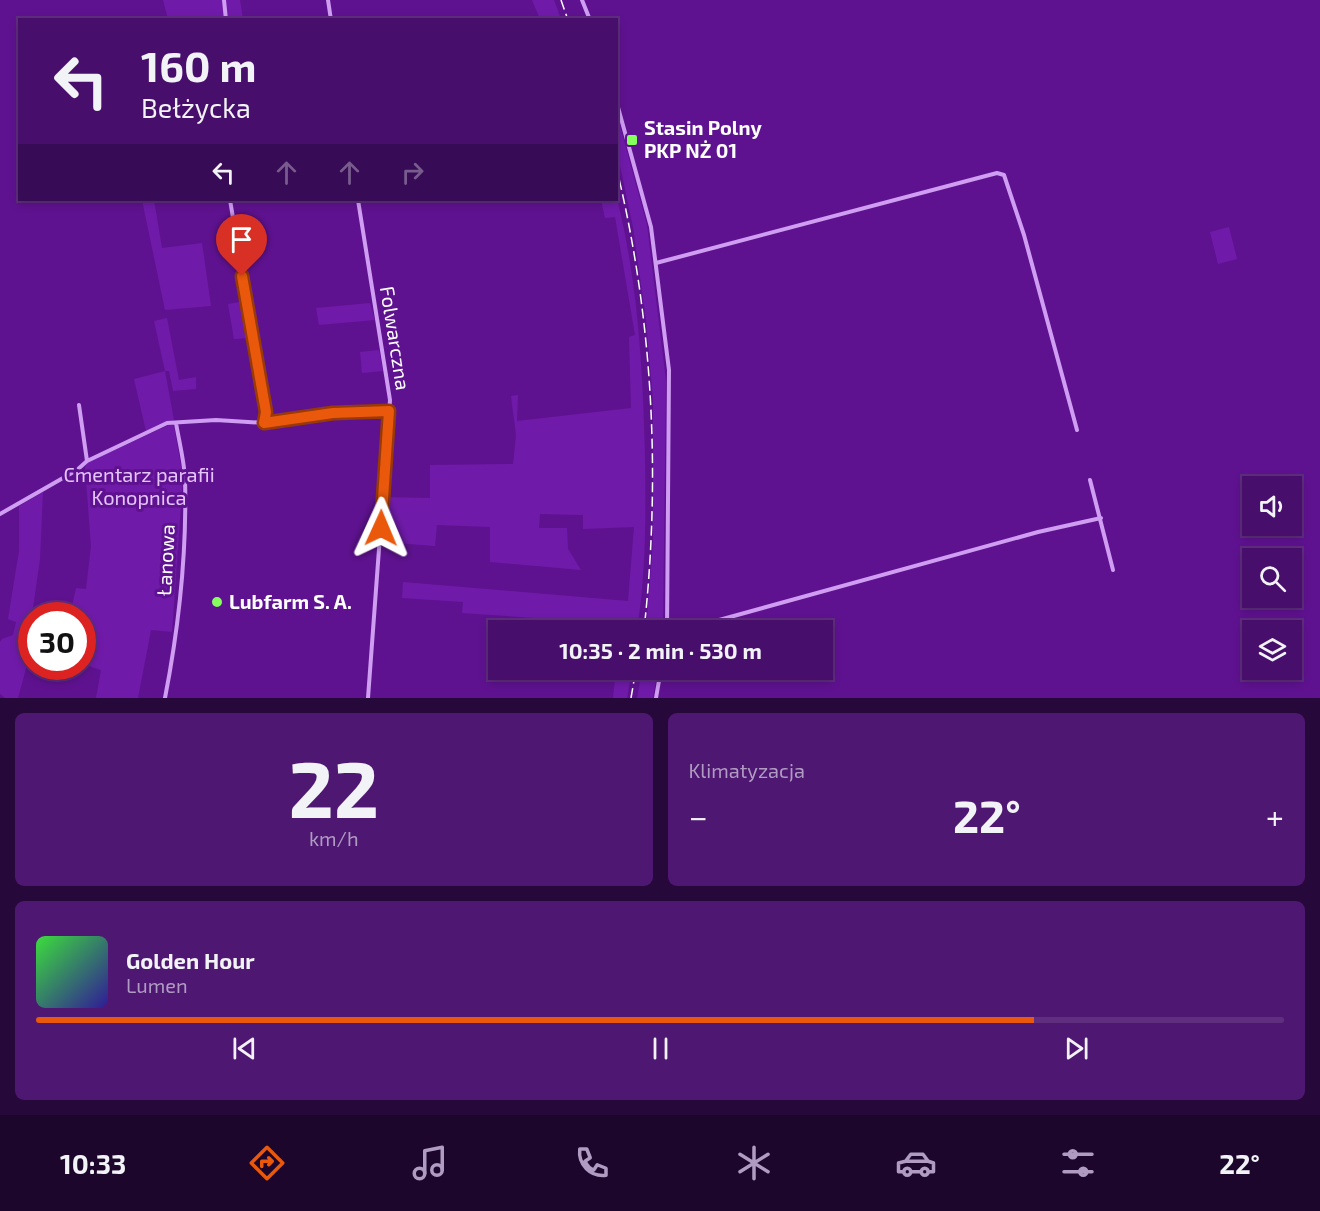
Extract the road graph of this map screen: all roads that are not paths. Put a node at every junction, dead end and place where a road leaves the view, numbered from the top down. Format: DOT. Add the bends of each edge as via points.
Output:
graph roads {
  1 [pos="224,0"];
  2 [pos="328,0"];
  3 [pos="582,0"];
  4 [pos="226,18"];
  5 [pos="330,18"];
  6 [pos="589,18"];
  7 [pos="618,107"];
  8 [pos="230,201"];
  9 [pos="358,201"];
  10 [pos="656,263"];
  11 [pos="78,405"];
  12 [pos="389,411"];
  13 [pos="176,423"];
  14 [pos="264,423"];
  15 [pos="1077,430"];
  16 [pos="87,461"];
  17 [pos="1090,480"];
  18 [pos="0,514"];
  19 [pos="1101,518"];
  20 [pos="1113,570"];
  21 [pos="667,620"];
  22 [pos="719,620"];
  23 [pos="659,680"];
  24 [pos="165,698"];
  25 [pos="368,698"];
  26 [pos="656,698"];
  1 -- 4 [label="street"];
  2 -- 5 [label="street"];
  3 -- 6 [label="street"];
  7 -- 10 [label="street" via="648,210"];
  8 -- 14 [label="street" via="266,412"];
  9 -- 12 [label="street, Folwarczna"];
  10 -- 15 [label="street" via="997,173 1004,175"];
  10 -- 21 [label="street" via="669,389"];
  11 -- 16 [label="street"];
  12 -- 14 [label="street" via="333,413"];
  12 -- 25 [label="street, Folwarczna"];
  13 -- 14 [label="street"];
  13 -- 16 [label="street" via="167,423"];
  13 -- 24 [label="street, Łanowa" via="185,476 183,545"];
  16 -- 18 [label="street"];
  17 -- 19 [label="street"];
  19 -- 20 [label="street"];
  19 -- 22 [label="street"];
  23 -- 26 [label="street"];
}
